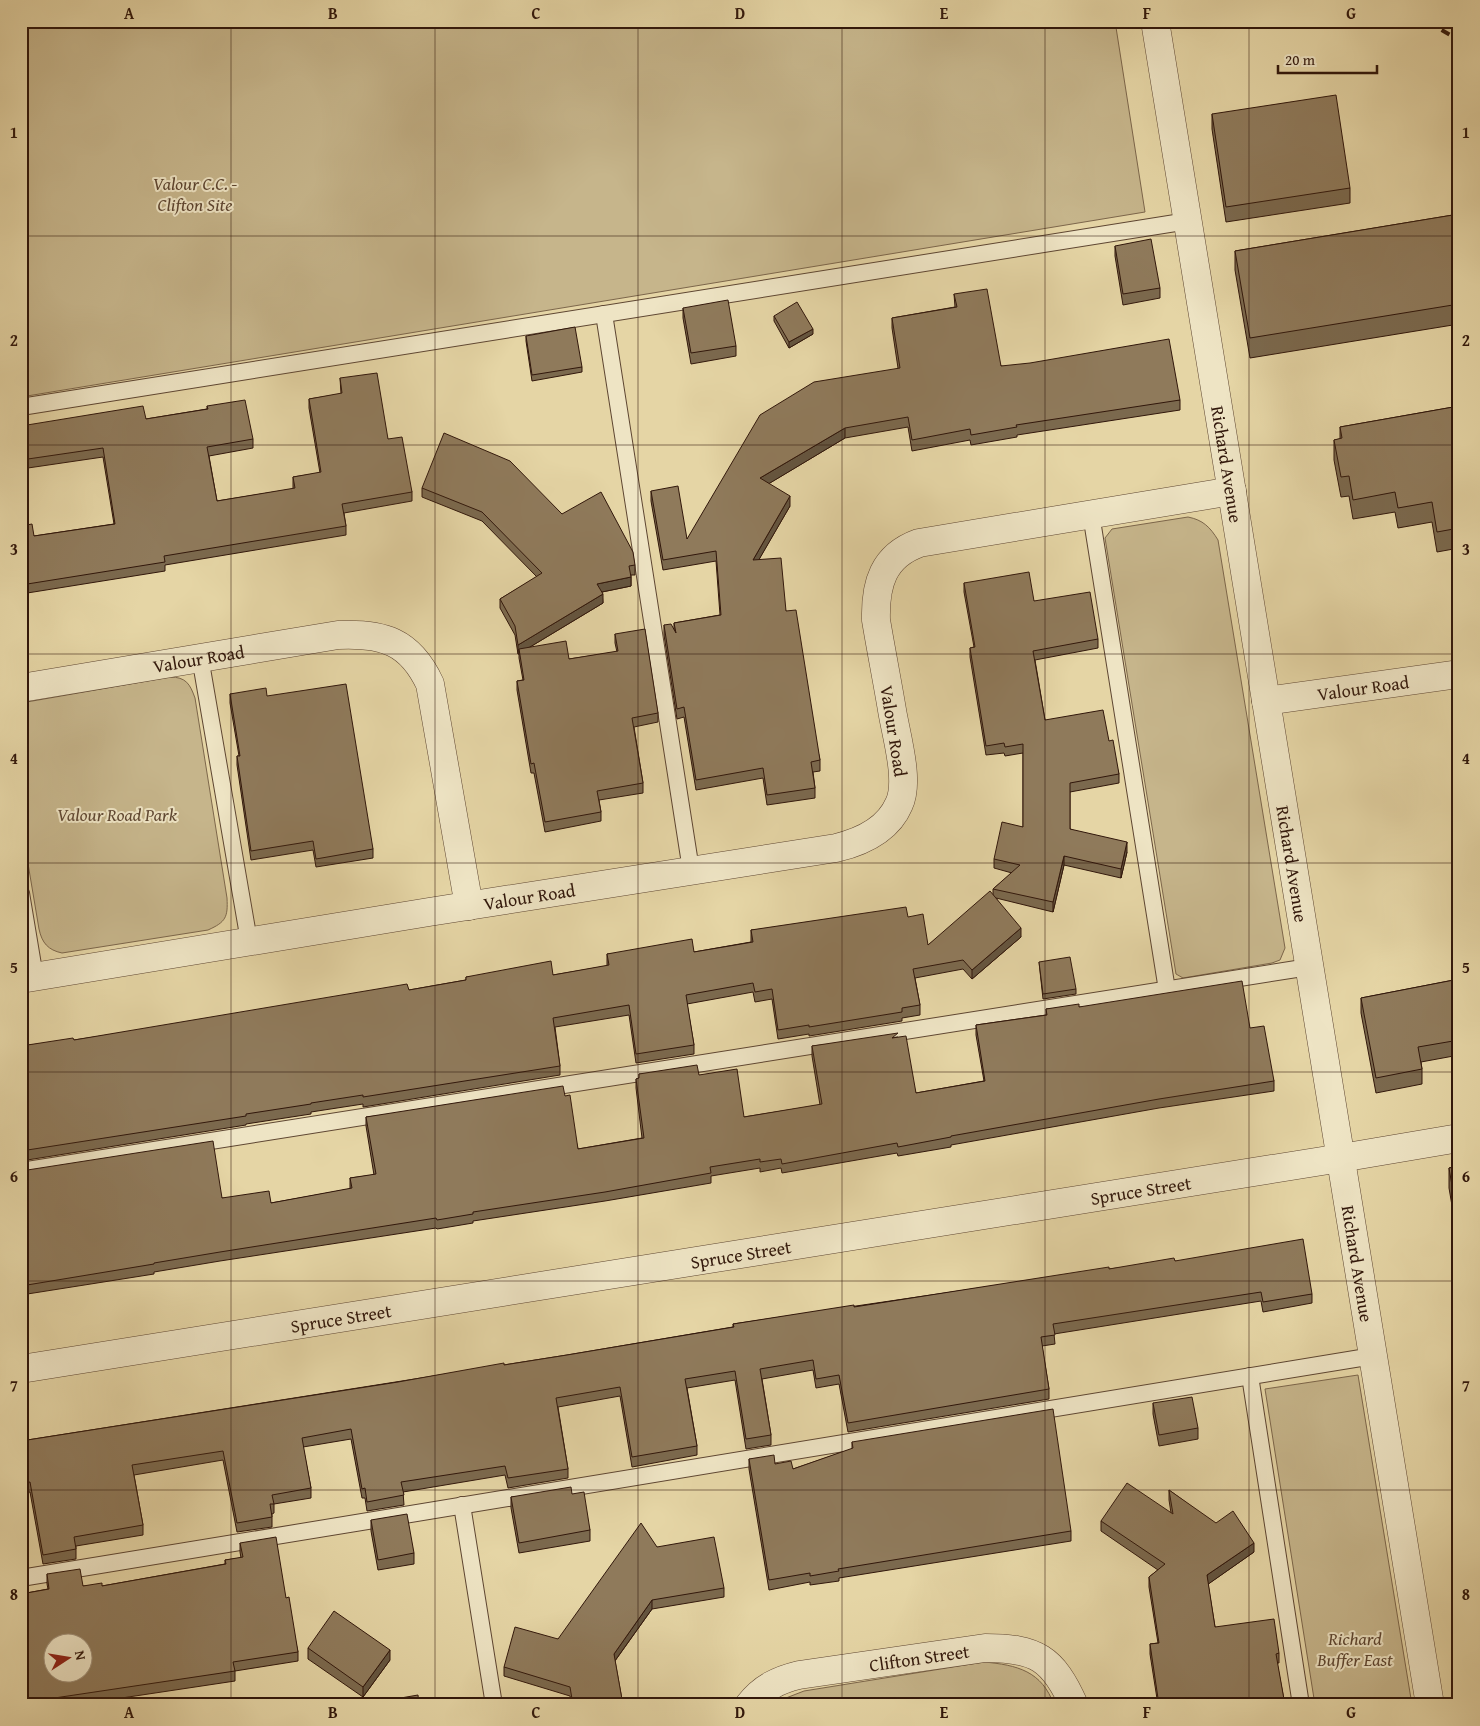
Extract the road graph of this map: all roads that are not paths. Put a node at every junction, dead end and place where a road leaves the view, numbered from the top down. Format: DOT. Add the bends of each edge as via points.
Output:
graph roads {
  1 [pos="1155,21"];
  2 [pos="1188,221"];
  3 [pos="604,314"];
  4 [pos="21,407"];
  5 [pos="1232,491"];
  6 [pos="1091,514"];
  7 [pos="200,657"];
  8 [pos="1459,674"];
  9 [pos="21,688"];
  10 [pos="1266,701"];
  11 [pos="691,870"];
  12 [pos="21,892"];
  13 [pos="469,906"];
  14 [pos="249,941"];
  15 [pos="1309,968"];
  16 [pos="28,978"];
  17 [pos="1167,990"];
  18 [pos="1459,1138"];
  19 [pos="1341,1158"];
  20 [pos="21,1171"];
  21 [pos="1373,1356"];
  22 [pos="21,1368"];
  23 [pos="1250,1376"];
  24 [pos="462,1505"];
  25 [pos="21,1578"];
  26 [pos="494,1705"];
  27 [pos="749,1705"];
  28 [pos="1074,1705"];
  29 [pos="1301,1705"];
  30 [pos="1430,1705"];
  1 -- 2 [label="street, Richard Avenue"];
  2 -- 3 [label="lane"];
  2 -- 5 [label="street, Richard Avenue"];
  3 -- 4 [label="lane"];
  3 -- 11 [label="lane"];
  5 -- 6 [label="street, Valour Road"];
  5 -- 10 [label="street, Richard Avenue"];
  6 -- 11 [label="street, Valour Road" via="919,543 897,554 882,576 876,602 876,620 902,765 902,797 894,813 880,829 849,845"];
  6 -- 17 [label="lane"];
  7 -- 9 [label="street, Valour Road"];
  7 -- 13 [label="street, Valour Road" via="359,634 385,638 406,650 425,673 432,693"];
  7 -- 14 [label="lane"];
  8 -- 10 [label="street, Valour Road"];
  10 -- 15 [label="street, Richard Avenue"];
  11 -- 13 [label="street, Valour Road"];
  12 -- 16 [label="lane"];
  13 -- 14 [label="street, Valour Road"];
  14 -- 16 [label="street, Valour Road"];
  15 -- 17 [label="lane"];
  15 -- 19 [label="street, Richard Avenue"];
  17 -- 20 [label="lane"];
  18 -- 19 [label="street, Spruce Street"];
  19 -- 21 [label="street, Richard Avenue"];
  19 -- 22 [label="street, Spruce Street"];
  21 -- 23 [label="lane"];
  21 -- 30 [label="street, Richard Avenue"];
  23 -- 24 [label="lane"];
  23 -- 29 [label="lane"];
  24 -- 25 [label="lane"];
  24 -- 26 [label="lane"];
  27 -- 28 [label="street, Clifton Street" via="771,1685 799,1675 1003,1648 1022,1650 1053,1667"];
}
